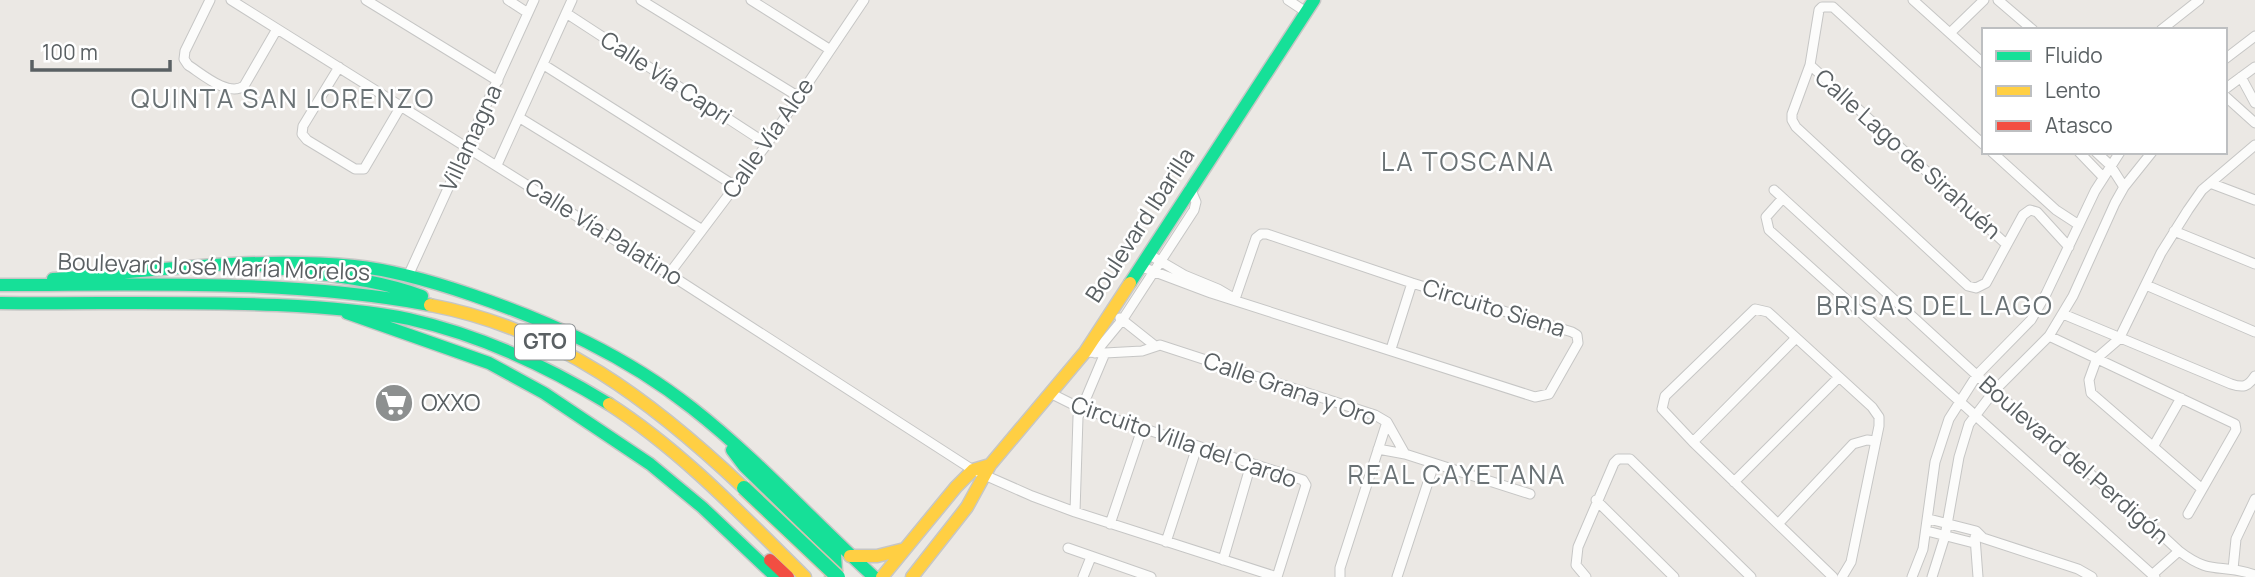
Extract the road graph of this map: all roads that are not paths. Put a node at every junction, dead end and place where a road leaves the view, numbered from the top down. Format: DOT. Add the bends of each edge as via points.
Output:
graph roads {
  1 [pos="210,0"];
  2 [pos="231,0"];
  3 [pos="366,0"];
  4 [pos="508,0"];
  5 [pos="534,0"];
  6 [pos="572,0"];
  7 [pos="641,0"];
  8 [pos="751,0"];
  9 [pos="1288,0"];
  10 [pos="1913,0"];
  11 [pos="1984,0"];
  12 [pos="1998,0"];
  13 [pos="2199,0"];
  14 [pos="862,1"];
  15 [pos="1310,6"];
  16 [pos="528,12"];
  17 [pos="566,13"];
  18 [pos="2031,28"];
  19 [pos="2164,28"];
  20 [pos="277,29"];
  21 [pos="1950,33"];
  22 [pos="2255,36"];
  23 [pos="829,49"];
  24 [pos="2227,57"];
  25 [pos="1982,62"];
  26 [pos="544,65"];
  27 [pos="1810,65"];
  28 [pos="339,66"];
  29 [pos="2255,67"];
  30 [pos="2241,77"];
  31 [pos="498,81"];
  32 [pos="2227,88"];
  33 [pos="799,97"];
  34 [pos="2227,98"];
  35 [pos="2255,103"];
  36 [pos="401,106"];
  37 [pos="520,118"];
  38 [pos="2255,123"];
  39 [pos="1982,143"];
  40 [pos="766,144"];
  41 [pos="2255,145"];
  42 [pos="467,146"];
  43 [pos="1994,154"];
  44 [pos="2081,154"];
  45 [pos="2097,154"];
  46 [pos="2118,154"];
  47 [pos="2150,154"];
  48 [pos="497,165"];
  49 [pos="2110,165"];
  50 [pos="2103,177"];
  51 [pos="2210,183"];
  52 [pos="735,186"];
  53 [pos="2124,187"];
  54 [pos="1774,190"];
  55 [pos="1783,198"];
  56 [pos="2255,200"];
  57 [pos="2079,225"];
  58 [pos="701,229"];
  59 [pos="2174,232"];
  60 [pos="2006,244"];
  61 [pos="2069,247"];
  62 [pos="1152,264"];
  63 [pos="2255,264"];
  64 [pos="259,265"];
  65 [pos="669,274"];
  66 [pos="408,276"];
  67 [pos="1412,283"];
  68 [pos="0,285"];
  69 [pos="2146,285"];
  70 [pos="1235,299"];
  71 [pos="0,303"];
  72 [pos="445,307"];
  73 [pos="337,309"];
  74 [pos="2063,314"];
  75 [pos="1116,317"];
  76 [pos="2255,331"];
  77 [pos="2049,336"];
  78 [pos="1796,338"];
  79 [pos="2119,339"];
  80 [pos="1154,345"];
  81 [pos="1391,349"];
  82 [pos="1090,352"];
  83 [pos="1105,353"];
  84 [pos="2097,358"];
  85 [pos="1977,375"];
  86 [pos="2255,376"];
  87 [pos="1839,377"];
  88 [pos="1994,391"];
  89 [pos="1050,393"];
  90 [pos="2181,398"];
  91 [pos="1958,401"];
  92 [pos="1080,408"];
  93 [pos="1977,414"];
  94 [pos="1387,422"];
  95 [pos="1142,429"];
  96 [pos="730,440"];
  97 [pos="1876,441"];
  98 [pos="1693,442"];
  99 [pos="1197,447"];
  100 [pos="2153,447"];
  101 [pos="1378,449"];
  102 [pos="1405,454"];
  103 [pos="1251,464"];
  104 [pos="1434,464"];
  105 [pos="973,470"];
  106 [pos="988,471"];
  107 [pos="1734,482"];
  108 [pos="677,487"];
  109 [pos="2202,489"];
  110 [pos="1530,495"];
  111 [pos="2255,499"];
  112 [pos="1597,500"];
  113 [pos="1075,512"];
  114 [pos="2188,514"];
  115 [pos="1928,519"];
  116 [pos="1110,524"];
  117 [pos="1778,524"];
  118 [pos="1948,524"];
  119 [pos="1927,531"];
  120 [pos="1945,536"];
  121 [pos="1978,537"];
  122 [pos="1166,542"];
  123 [pos="1068,548"];
  124 [pos="906,549"];
  125 [pos="2179,551"];
  126 [pos="850,556"];
  127 [pos="1091,557"];
  128 [pos="1223,560"];
  129 [pos="2233,569"];
  130 [pos="917,573"];
  131 [pos="1847,575"];
  132 [pos="2255,575"];
  133 [pos="2154,576"];
  134 [pos="776,577"];
  135 [pos="788,577"];
  136 [pos="805,577"];
  137 [pos="831,577"];
  138 [pos="838,577"];
  139 [pos="874,577"];
  140 [pos="883,577"];
  141 [pos="1083,577"];
  142 [pos="1151,577"];
  143 [pos="1277,577"];
  144 [pos="1340,577"];
  145 [pos="1397,577"];
  146 [pos="1586,577"];
  147 [pos="1674,577"];
  148 [pos="1751,577"];
  149 [pos="1833,577"];
  150 [pos="1912,577"];
  151 [pos="1932,577"];
  152 [pos="1978,577"];
  153 [pos="2092,577"];
  1 -- 20 [label="street" via="184,59 230,90 244,86"];
  2 -- 20 [label="street, Calle Vía Palatino"];
  3 -- 31 [label="street"];
  4 -- 16 [label="street"];
  5 -- 16 [label="street, Villamagna"];
  6 -- 17 [label="street"];
  7 -- 33 [label="street"];
  8 -- 23 [label="street"];
  9 -- 15 [label="street"];
  10 -- 21 [label="street"];
  11 -- 21 [label="street"];
  12 -- 18 [label="street"];
  13 -- 19 [label="street"];
  14 -- 23 [label="street, Calle Vía Alce"];
  15 -- 62 [label="street, Boulevard Ibarilla" via="1190,188"];
  16 -- 31 [label="street, Villamagna"];
  17 -- 26 [label="street"];
  17 -- 40 [label="street, Calle Vía Capri"];
  20 -- 28 [label="street, Calle Vía Palatino"];
  21 -- 25 [label="street"];
  22 -- 24 [label="street"];
  23 -- 33 [label="street, Calle Vía Alce"];
  26 -- 37 [label="street"];
  26 -- 52 [label="street"];
  27 -- 39 [label="street" via="1819,10 1830,5"];
  27 -- 60 [label="street, Calle Lago de Sirahuén"];
  27 -- 60 [label="street" via="1792,114 1793,124 1968,286 1986,283"];
  28 -- 36 [label="street, Calle Vía Palatino"];
  28 -- 36 [label="street" via="303,126 307,140 355,169 364,169"];
  29 -- 30 [label="street"];
  30 -- 32 [label="street"];
  30 -- 35 [label="street"];
  31 -- 42 [label="street, Villamagna"];
  33 -- 40 [label="street, Calle Vía Alce"];
  34 -- 38 [label="street"];
  36 -- 42 [label="street, Calle Vía Palatino"];
  37 -- 48 [label="street"];
  37 -- 58 [label="street"];
  40 -- 52 [label="street, Calle Vía Alce"];
  41 -- 51 [label="street"];
  42 -- 48 [label="street, Calle Vía Palatino"];
  42 -- 66 [label="street, Villamagna"];
  43 -- 57 [label="street"];
  44 -- 50 [label="street"];
  45 -- 49 [label="street"];
  46 -- 49 [label="street"];
  47 -- 53 [label="street"];
  48 -- 65 [label="street, Calle Vía Palatino"];
  49 -- 50 [label="street"];
  49 -- 53 [label="street"];
  50 -- 57 [label="street"];
  51 -- 56 [label="street"];
  51 -- 59 [label="street"];
  52 -- 58 [label="street, Calle Vía Alce"];
  53 -- 74 [label="street"];
  54 -- 55 [label="street, Boulevard del Perdigón"];
  55 -- 85 [label="street, Boulevard del Perdigón"];
  55 -- 91 [label="street, Boulevard del Perdigón" via="1766,218 1769,230"];
  57 -- 61 [label="street"];
  58 -- 65 [label="street, Calle Vía Alce"];
  59 -- 63 [label="street"];
  59 -- 69 [label="street"];
  60 -- 61 [label="street" via="2024,215 2033,210"];
  61 -- 85 [label="street" via="2031,320"];
  62 -- 70 [label="street, Circuito Siena"];
  62 -- 75 [label="street, Boulevard Ibarilla"];
  64 -- 66 [label="street, Boulevard José María Morelos" via="354,266"];
  64 -- 68 [label="street, Boulevard José María Morelos"];
  64 -- 72 [label="street" via="375,282"];
  65 -- 105 [label="street, Calle Vía Palatino"];
  66 -- 96 [label="street, Boulevard José María Morelos" via="526,314 595,344 656,382"];
  67 -- 70 [label="street, Circuito Siena" via="1264,233 1256,238"];
  67 -- 81 [label="street"];
  67 -- 81 [label="street, Circuito Siena" via="1572,332 1578,343 1552,391 1541,397"];
  68 -- 72 [label="street, Boulevard José María Morelos / GTO" via="303,289"];
  69 -- 76 [label="street"];
  69 -- 79 [label="street"];
  70 -- 81 [label="street, Circuito Siena"];
  71 -- 73 [label="street, Boulevard José María Morelos / GTO" via="192,302"];
  72 -- 138 [label="street, Boulevard José María Morelos / GTO, bridge" via="511,328 585,362 655,408 694,439"];
  73 -- 108 [label="street" via="507,372 629,449"];
  73 -- 136 [label="street, Boulevard José María Morelos / GTO" via="411,320 495,346 604,401 638,424"];
  74 -- 77 [label="street"];
  74 -- 79 [label="street"];
  75 -- 80 [label="street, Calle Grana y Oro"];
  75 -- 82 [label="street, Boulevard Ibarilla"];
  77 -- 84 [label="street"];
  77 -- 88 [label="street"];
  78 -- 87 [label="street"];
  78 -- 98 [label="street"];
  78 -- 98 [label="street" via="1768,312 1755,309 1665,396 1663,412"];
  79 -- 84 [label="street"];
  79 -- 86 [label="street" via="2238,387 2248,385"];
  80 -- 83 [label="street, Calle Grana y Oro" via="1142,351"];
  80 -- 94 [label="street, Calle Grana y Oro"];
  82 -- 83 [label="street, Calle Grana y Oro"];
  82 -- 89 [label="street, Boulevard Ibarilla"];
  83 -- 92 [label="street"];
  84 -- 90 [label="street"];
  84 -- 100 [label="street" via="2089,380 2091,393"];
  85 -- 88 [label="street, Boulevard del Perdigón"];
  85 -- 91 [label="street"];
  87 -- 97 [label="street" via="1876,412 1880,422"];
  87 -- 107 [label="street"];
  88 -- 93 [label="street"];
  88 -- 125 [label="street, Boulevard del Perdigón"];
  89 -- 92 [label="street, Circuito Villa del Cardo"];
  89 -- 106 [label="street, Boulevard Ibarilla"];
  90 -- 100 [label="street"];
  90 -- 109 [label="street" via="2236,425"];
  91 -- 93 [label="street, Boulevard del Perdigón"];
  91 -- 115 [label="street" via="1938,450"];
  92 -- 95 [label="street, Circuito Villa del Cardo"];
  92 -- 113 [label="street"];
  93 -- 118 [label="street" via="1964,438"];
  93 -- 133 [label="street, Boulevard del Perdigón"];
  94 -- 101 [label="street"];
  94 -- 102 [label="street, Calle Grana y Oro"];
  95 -- 99 [label="street, Circuito Villa del Cardo"];
  95 -- 116 [label="street"];
  96 -- 126 [label="street, Boulevard José María Morelos"];
  96 -- 137 [label="street" via="744,467 835,555 836,570"];
  97 -- 117 [label="street" via="1853,444"];
  97 -- 131 [label="street"];
  98 -- 107 [label="street"];
  99 -- 103 [label="street, Circuito Villa del Cardo"];
  99 -- 122 [label="street"];
  100 -- 109 [label="street"];
  101 -- 102 [label="street"];
  101 -- 144 [label="street"];
  102 -- 104 [label="street"];
  103 -- 128 [label="street"];
  103 -- 143 [label="street, Circuito Villa del Cardo" via="1303,480 1306,485"];
  104 -- 110 [label="street"];
  104 -- 145 [label="street"];
  105 -- 106 [label="street"];
  105 -- 124 [label="street"];
  106 -- 113 [label="street"];
  106 -- 130 [label="street, Boulevard Ibarilla"];
  107 -- 117 [label="street"];
  108 -- 134 [label="street"];
  108 -- 135 [label="street" via="707,502"];
  109 -- 114 [label="street"];
  111 -- 129 [label="street" via="2236,539"];
  112 -- 146 [label="street" via="1575,558"];
  112 -- 147 [label="street"];
  112 -- 148 [label="street" via="1614,463 1630,459"];
  113 -- 116 [label="street"];
  115 -- 118 [label="street"];
  115 -- 119 [label="street"];
  116 -- 122 [label="street"];
  117 -- 149 [label="street"];
  118 -- 120 [label="street"];
  118 -- 121 [label="street"];
  119 -- 120 [label="street"];
  119 -- 150 [label="street"];
  120 -- 121 [label="street"];
  120 -- 151 [label="street"];
  121 -- 152 [label="street"];
  121 -- 153 [label="street"];
  122 -- 128 [label="street"];
  123 -- 127 [label="street"];
  124 -- 126 [label="street"];
  124 -- 140 [label="street"];
  125 -- 129 [label="street" via="2203,569"];
  125 -- 133 [label="street, Boulevard del Perdigón"];
  126 -- 139 [label="street, Boulevard José María Morelos"];
  127 -- 141 [label="street"];
  127 -- 142 [label="street"];
  128 -- 143 [label="street"];
  129 -- 132 [label="street"];
}
